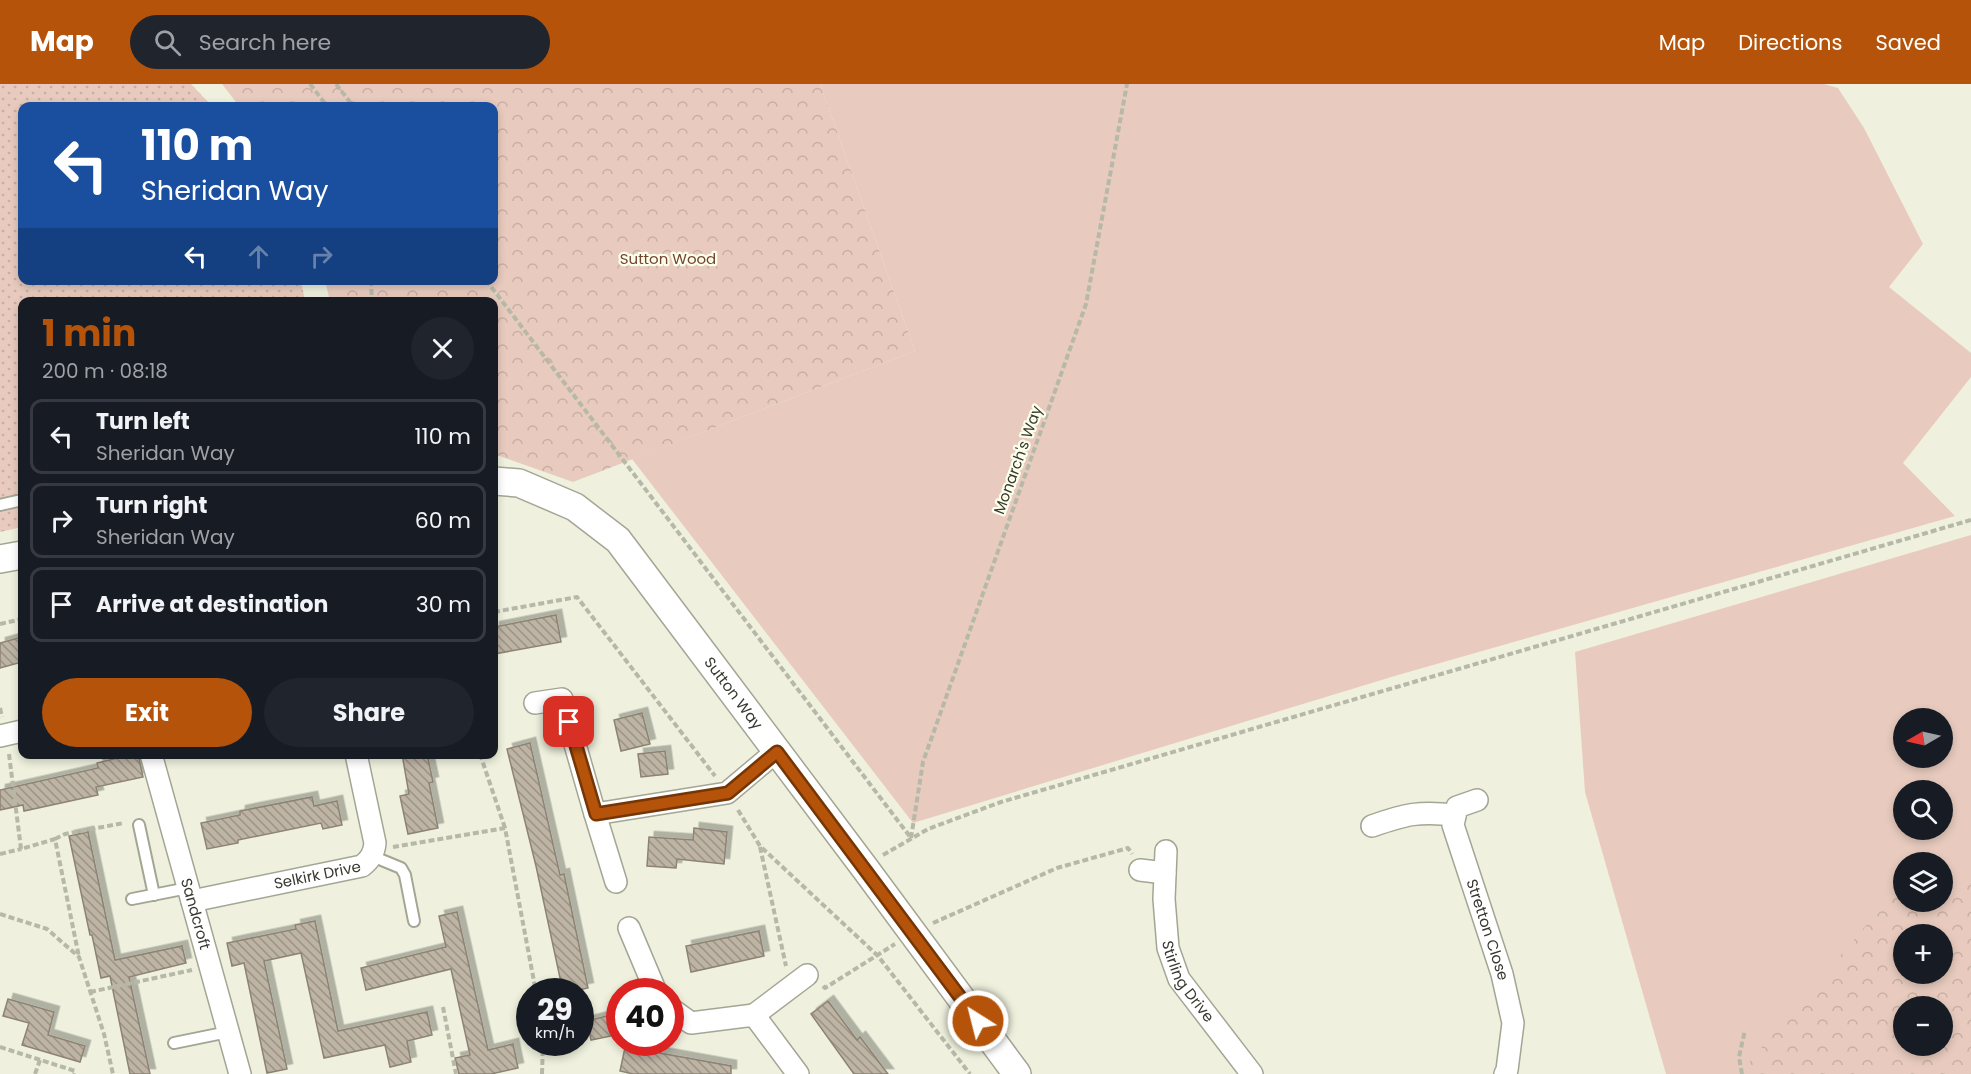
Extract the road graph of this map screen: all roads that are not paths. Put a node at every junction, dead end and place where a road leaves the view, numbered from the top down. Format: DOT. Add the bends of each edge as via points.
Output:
graph roads {
  1 [pos="498,481"];
  2 [pos="18,501"];
  3 [pos="0,506"];
  4 [pos="535,703"];
  5 [pos="777,752"];
  6 [pos="152,759"];
  7 [pos="357,759"];
  8 [pos="1477,800"];
  9 [pos="596,814"];
  10 [pos="1455,815"];
  11 [pos="136,823"];
  12 [pos="1372,826"];
  13 [pos="1166,851"];
  14 [pos="373,853"];
  15 [pos="1140,870"];
  16 [pos="1165,873"];
  17 [pos="616,882"];
  18 [pos="190,894"];
  19 [pos="154,895"];
  20 [pos="132,899"];
  21 [pos="414,921"];
  22 [pos="629,928"];
  23 [pos="807,975"];
  24 [pos="650,978"];
  25 [pos="754,1015"];
  26 [pos="684,1018"];
  27 [pos="228,1032"];
  28 [pos="174,1043"];
  29 [pos="1512,1072"];
  30 [pos="240,1074"];
  31 [pos="798,1074"];
  32 [pos="1017,1074"];
  33 [pos="1252,1074"];
  1 -- 5 [label="street, Sutton Way" via="519,483 575,507 618,540"];
  2 -- 3 [label="lane"];
  4 -- 9 [label="street" via="562,699"];
  5 -- 9 [label="street" via="728,793"];
  5 -- 32 [label="street, Sutton Way"];
  6 -- 18 [label="street, Sandcroft"];
  7 -- 14 [label="street, Selkirk Drive" via="375,843"];
  8 -- 10 [label="street" via="1457,807"];
  9 -- 17 [label="street"];
  10 -- 12 [label="street" via="1407,814"];
  10 -- 29 [label="street, Stretton Close" via="1453,825 1502,974 1513,1023"];
  11 -- 19 [label="lane"];
  13 -- 16 [label="street, Stirling Drive"];
  14 -- 18 [label="street, Selkirk Drive" via="362,866"];
  14 -- 21 [label="lane" via="401,868"];
  15 -- 16 [label="street"];
  16 -- 33 [label="street, Stirling Drive" via="1168,948 1179,979"];
  18 -- 19 [label="lane"];
  18 -- 27 [label="street, Sandcroft"];
  19 -- 20 [label="lane"];
  22 -- 24 [label="street"];
  23 -- 25 [label="street"];
  25 -- 26 [label="street" via="691,1023"];
  25 -- 31 [label="street"];
  27 -- 28 [label="lane"];
  27 -- 30 [label="street, Sandcroft"];
}
